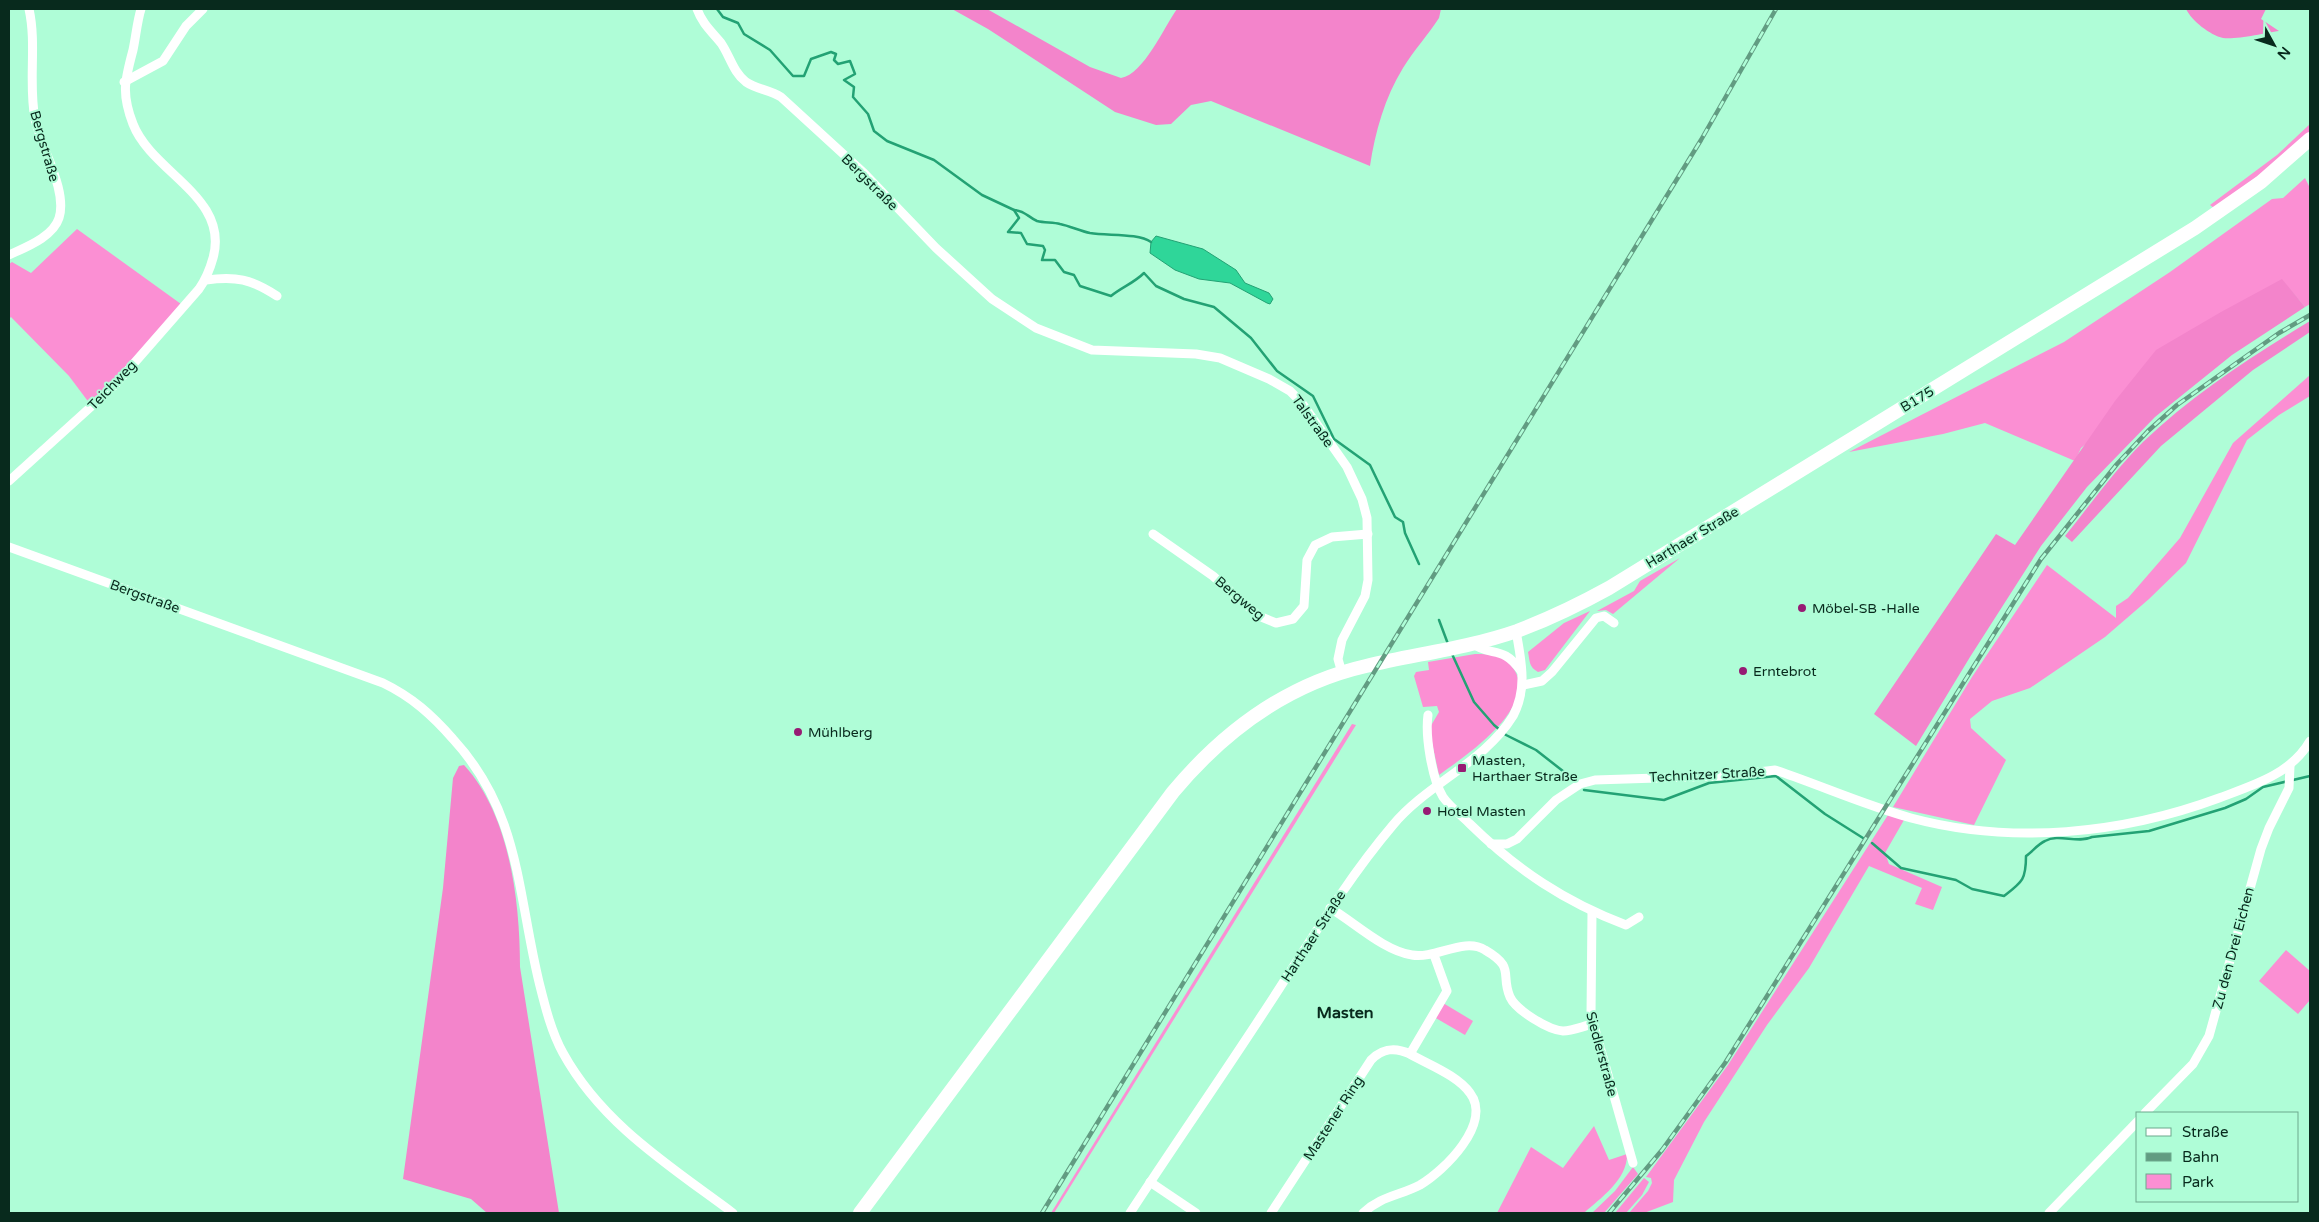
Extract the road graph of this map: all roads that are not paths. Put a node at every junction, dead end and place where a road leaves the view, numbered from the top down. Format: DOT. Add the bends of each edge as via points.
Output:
graph roads {
  1 [pos="29,9"];
  2 [pos="141,9"];
  3 [pos="203,9"];
  4 [pos="697,9"];
  5 [pos="124,82"];
  6 [pos="2310,140"];
  7 [pos="9,256"];
  8 [pos="206,280"];
  9 [pos="277,296"];
  10 [pos="1063,338"];
  11 [pos="1863,432"];
  12 [pos="9,480"];
  13 [pos="1153,534"];
  14 [pos="1368,534"];
  15 [pos="9,546"];
  16 [pos="1614,623"];
  17 [pos="1516,631"];
  18 [pos="1472,643"];
  19 [pos="1523,672"];
  20 [pos="1342,674"];
  21 [pos="1523,685"];
  22 [pos="1428,715"];
  23 [pos="2310,741"];
  24 [pos="2290,766"];
  25 [pos="1438,786"];
  26 [pos="1491,844"];
  27 [pos="1330,908"];
  28 [pos="1592,912"];
  29 [pos="1639,917"];
  30 [pos="1434,955"];
  31 [pos="1593,1024"];
  32 [pos="1410,1054"];
  33 [pos="2147,1112"];
  34 [pos="2136,1123"];
  35 [pos="1633,1163"];
  36 [pos="1150,1182"];
  37 [pos="862,1210"];
  38 [pos="733,1213"];
  39 [pos="1130,1213"];
  40 [pos="1196,1213"];
  41 [pos="1271,1213"];
  42 [pos="1363,1213"];
  43 [pos="2049,1213"];
  1 -- 7 [label="street, Bergstraße" via="35,120 55,178 61,210 59,220 44,236"];
  2 -- 5 [label="street, Teichweg"];
  3 -- 5 [label="street" via="186,26 164,61"];
  4 -- 10 [label="street, Bergstraße" via="701,20 721,43 739,75 753,86 781,97 992,299 1036,328"];
  5 -- 8 [label="street, Teichweg" via="130,114 142,141 212,218 215,250"];
  6 -- 11 [label="main road, B175" via="2261,182 2195,228"];
  8 -- 9 [label="street" via="236,278 262,286"];
  8 -- 12 [label="street, Teichweg" via="115,384"];
  10 -- 14 [label="street, Talstraße" via="1092,350 1107,352 1196,354 1220,358 1290,390 1354,480 1367,518"];
  11 -- 17 [label="main road, Harthaer Straße" via="1610,588"];
  13 -- 14 [label="street, Bergweg" via="1213,576 1259,616 1276,623 1293,619 1304,606 1307,560 1315,545 1332,537"];
  14 -- 20 [label="street, Talstraße" via="1368,580 1365,596 1342,640 1338,659"];
  15 -- 38 [label="street, Bergstraße" via="403,693 422,707 461,747 490,789 509,834 548,1016 563,1053 593,1098 618,1124"];
  16 -- 21 [label="street" via="1604,616 1596,618 1552,672 1542,681"];
  17 -- 18 [label="main road, Harthaer Straße"];
  17 -- 19 [label="street, Harthaer Straße"];
  18 -- 19 [label="street" via="1480,649 1507,656"];
  18 -- 20 [label="main road, Harthaer Straße" via="1364,666"];
  19 -- 21 [label="street, Harthaer Straße"];
  20 -- 37 [label="main road, Harthaer Straße" via="1298,690 1256,714 1201,760"];
  21 -- 25 [label="street, Harthaer Straße" via="1518,706 1501,731"];
  22 -- 25 [label="street" via="1426,729"];
  23 -- 24 [label="street" via="2303,754"];
  24 -- 26 [label="street, Technitzer Straße" via="2242,789 2179,812 2098,828 2026,833 1935,824 1768,771 1595,780 1580,784 1556,800 1517,839 1507,844"];
  24 -- 33 [label="street, Zu den Drei Eichen" via="2290,788 2260,849 2214,1021 2204,1046 2193,1064"];
  25 -- 26 [label="street" via="1444,798"];
  25 -- 27 [label="street, Harthaer Straße" via="1421,797 1394,824"];
  26 -- 28 [label="street" via="1542,884"];
  27 -- 30 [label="street" via="1395,950 1415,956"];
  27 -- 36 [label="street, Harthaer Straße"];
  28 -- 29 [label="street" via="1626,925"];
  28 -- 31 [label="street, Siedlerstraße" via="1590,1007"];
  30 -- 31 [label="street" via="1464,947 1483,948 1504,964 1511,998 1525,1013 1563,1031"];
  30 -- 32 [label="street" via="1447,991"];
  31 -- 35 [label="street, Siedlerstraße"];
  32 -- 41 [label="street, Mastener Ring" via="1389,1049 1379,1052 1371,1060"];
  32 -- 42 [label="street, Mastener Ring" via="1462,1084 1471,1094 1476,1113 1473,1127 1457,1155 1433,1177 1385,1198"];
  34 -- 43 [label="street"];
  36 -- 39 [label="street, Harthaer Straße"];
  36 -- 40 [label="street"];
}
